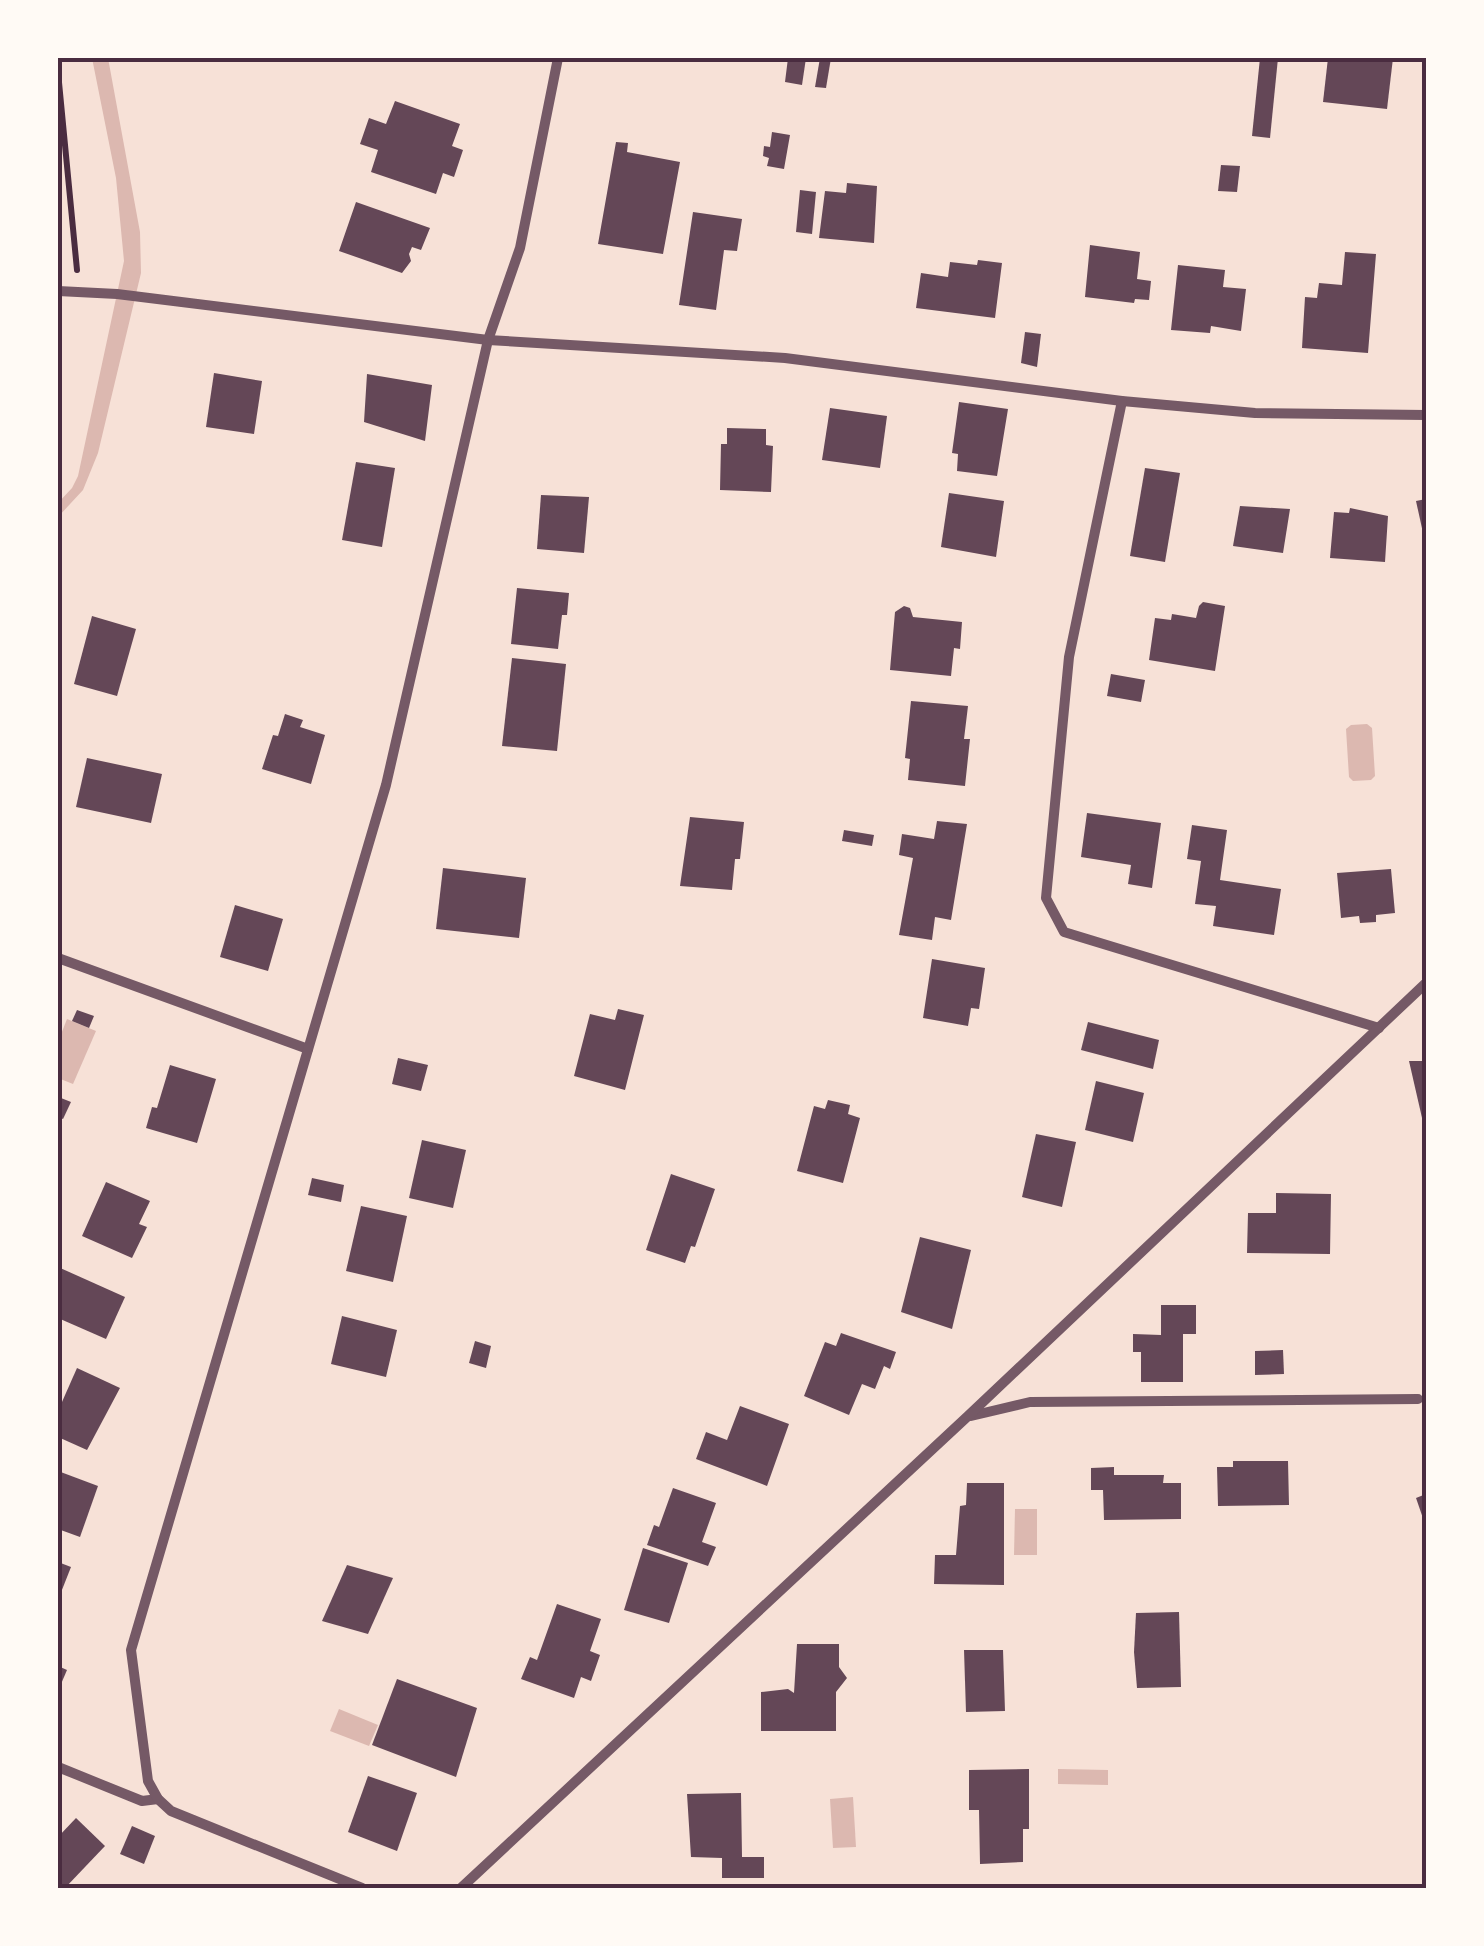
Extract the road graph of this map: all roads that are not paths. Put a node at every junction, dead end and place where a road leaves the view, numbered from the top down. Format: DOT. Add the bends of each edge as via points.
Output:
graph roads {
  1 [pos="558,58"];
  2 [pos="58,290"];
  3 [pos="488,340"];
  4 [pos="1122,402"];
  5 [pos="1426,415"];
  6 [pos="58,958"];
  7 [pos="1426,983"];
  8 [pos="1379,1028"];
  9 [pos="308,1048"];
  10 [pos="1418,1398"];
  11 [pos="968,1416"];
  12 [pos="58,1767"];
  13 [pos="158,1799"];
  14 [pos="362,1888"];
  15 [pos="461,1888"];
  1 -- 3 [label="street" via="520,248"];
  2 -- 3 [label="street"];
  3 -- 4 [label="street" via="785,358"];
  3 -- 9 [label="street" via="386,785"];
  4 -- 5 [label="street" via="1255,413"];
  4 -- 8 [label="street" via="1069,657 1046,898 1064,932"];
  6 -- 9 [label="street"];
  7 -- 8 [label="street"];
  8 -- 11 [label="street"];
  9 -- 13 [label="street" via="131,1650 148,1781"];
  10 -- 11 [label="street" via="1030,1402"];
  11 -- 15 [label="street"];
  12 -- 13 [label="street" via="142,1801"];
  13 -- 14 [label="street" via="171,1811"];
}
